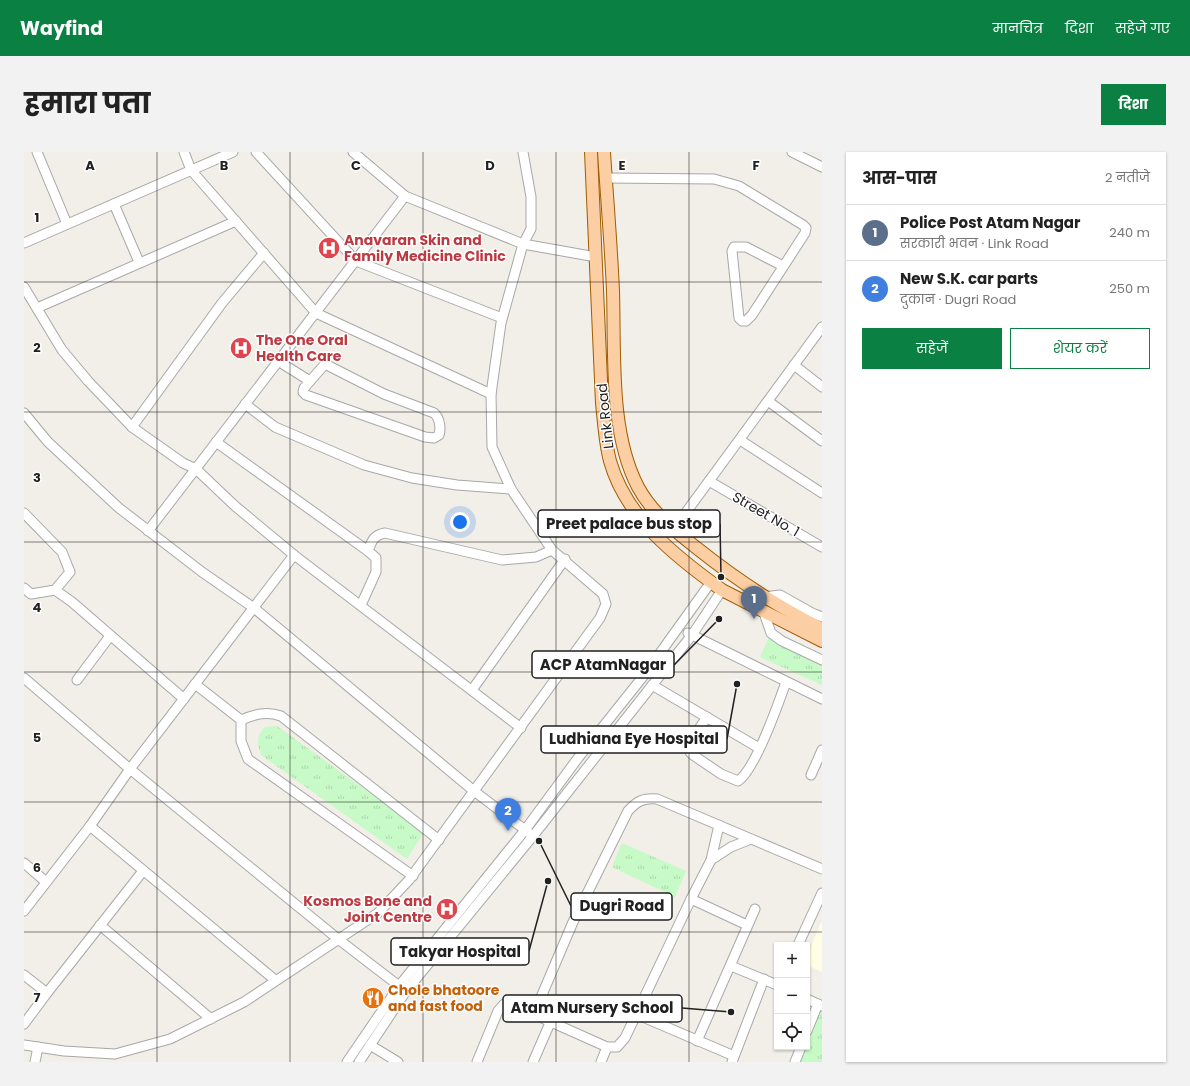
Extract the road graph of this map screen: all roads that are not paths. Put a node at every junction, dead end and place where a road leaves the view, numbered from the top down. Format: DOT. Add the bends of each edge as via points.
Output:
graph roads {
  1 [pos="37,152"];
  2 [pos="184,152"];
  3 [pos="233,152"];
  4 [pos="256,152"];
  5 [pos="353,152"];
  6 [pos="523,152"];
  7 [pos="590,152"];
  8 [pos="604,152"];
  9 [pos="792,152"];
  10 [pos="802,154"];
  11 [pos="822,167"];
  12 [pos="192,170"];
  13 [pos="606,178"];
  14 [pos="405,196"];
  15 [pos="114,204"];
  16 [pos="236,221"];
  17 [pos="67,224"];
  18 [pos="24,243"];
  19 [pos="522,244"];
  20 [pos="264,253"];
  21 [pos="596,257"];
  22 [pos="356,261"];
  23 [pos="139,262"];
  24 [pos="783,266"];
  25 [pos="24,287"];
  26 [pos="37,308"];
  27 [pos="316,313"];
  28 [pos="502,318"];
  29 [pos="822,328"];
  30 [pos="278,361"];
  31 [pos="794,365"];
  32 [pos="310,381"];
  33 [pos="822,387"];
  34 [pos="491,394"];
  35 [pos="768,401"];
  36 [pos="245,404"];
  37 [pos="24,413"];
  38 [pos="132,427"];
  39 [pos="740,440"];
  40 [pos="822,441"];
  41 [pos="216,442"];
  42 [pos="196,468"];
  43 [pos="709,481"];
  44 [pos="512,489"];
  45 [pos="822,493"];
  46 [pos="24,513"];
  47 [pos="673,530"];
  48 [pos="148,531"];
  49 [pos="822,547"];
  50 [pos="552,550"];
  51 [pos="368,551"];
  52 [pos="294,555"];
  53 [pos="565,559"];
  54 [pos="711,582"];
  55 [pos="24,588"];
  56 [pos="55,590"];
  57 [pos="722,590"];
  58 [pos="764,597"];
  59 [pos="361,606"];
  60 [pos="254,608"];
  61 [pos="763,610"];
  62 [pos="822,616"];
  63 [pos="680,628"];
  64 [pos="822,629"];
  65 [pos="692,635"];
  66 [pos="110,636"];
  67 [pos="822,641"];
  68 [pos="822,660"];
  69 [pos="24,678"];
  70 [pos="77,680"];
  71 [pos="786,682"];
  72 [pos="195,684"];
  73 [pos="652,685"];
  74 [pos="472,690"];
  75 [pos="184,699"];
  76 [pos="822,699"];
  77 [pos="707,717"];
  78 [pos="241,720"];
  79 [pos="521,728"];
  80 [pos="759,748"];
  81 [pos="822,750"];
  82 [pos="130,769"];
  83 [pos="811,775"];
  84 [pos="474,791"];
  85 [pos="719,825"];
  86 [pos="90,826"];
  87 [pos="525,830"];
  88 [pos="533,836"];
  89 [pos="751,839"];
  90 [pos="438,840"];
  91 [pos="711,860"];
  92 [pos="24,863"];
  93 [pos="822,869"];
  94 [pos="143,871"];
  95 [pos="412,876"];
  96 [pos="46,882"];
  97 [pos="822,893"];
  98 [pos="691,899"];
  99 [pos="755,909"];
  100 [pos="24,911"];
  101 [pos="100,925"];
  102 [pos="747,925"];
  103 [pos="338,939"];
  104 [pos="799,942"];
  105 [pos="731,966"];
  106 [pos="24,975"];
  107 [pos="764,979"];
  108 [pos="275,980"];
  109 [pos="774,984"];
  110 [pos="403,989"];
  111 [pos="47,993"];
  112 [pos="810,1000"];
  113 [pos="820,1005"];
  114 [pos="636,1014"];
  115 [pos="533,1016"];
  116 [pos="211,1019"];
  117 [pos="550,1023"];
  118 [pos="24,1024"];
  119 [pos="810,1025"];
  120 [pos="697,1041"];
  121 [pos="24,1045"];
  122 [pos="370,1045"];
  123 [pos="38,1047"];
  124 [pos="607,1047"];
  125 [pos="800,1050"];
  126 [pos="733,1059"];
  127 [pos="35,1062"];
  128 [pos="347,1062"];
  129 [pos="359,1062"];
  130 [pos="398,1062"];
  131 [pos="477,1062"];
  132 [pos="533,1062"];
  133 [pos="601,1062"];
  134 [pos="794,1062"];
  1 -- 17 [label="street"];
  2 -- 12 [label="street"];
  3 -- 12 [label="street"];
  4 -- 22 [label="street"];
  5 -- 14 [label="street"];
  6 -- 19 [label="street" via="532,197 531,229"];
  7 -- 21 [label="main road, Link Road"];
  8 -- 13 [label="main road, Link Road"];
  9 -- 10 [label="street"];
  10 -- 11 [label="street"];
  12 -- 15 [label="street"];
  12 -- 16 [label="street"];
  13 -- 24 [label="street" via="714,179 739,186 806,228"];
  13 -- 47 [label="main road, Link Road" via="620,439 626,461 638,487 652,508"];
  14 -- 19 [label="street"];
  14 -- 22 [label="street"];
  15 -- 17 [label="street"];
  15 -- 23 [label="street"];
  16 -- 20 [label="street"];
  16 -- 23 [label="street" via="154,258"];
  17 -- 18 [label="street"];
  19 -- 21 [label="street"];
  19 -- 28 [label="street"];
  20 -- 27 [label="street"];
  20 -- 38 [label="street" via="222,303"];
  21 -- 54 [label="main road, Link Road" via="602,403 610,461 627,498 648,529 666,547"];
  22 -- 27 [label="street"];
  22 -- 28 [label="street"];
  23 -- 26 [label="street"];
  24 -- 24 [label="street" via="749,319 740,320 732,251 734,247 746,247"];
  25 -- 26 [label="street"];
  26 -- 38 [label="street" via="62,350"];
  27 -- 30 [label="street"];
  27 -- 34 [label="street"];
  28 -- 34 [label="street"];
  29 -- 31 [label="street"];
  30 -- 32 [label="street"];
  30 -- 36 [label="street"];
  31 -- 33 [label="street"];
  31 -- 35 [label="street"];
  32 -- 32 [label="street" via="321,366 327,364 384,394 434,414 438,418 440,434 436,437 425,436 306,395 303,390"];
  34 -- 44 [label="street" via="492,447"];
  35 -- 39 [label="street"];
  35 -- 40 [label="street"];
  36 -- 41 [label="street"];
  36 -- 44 [label="street" via="276,427 364,465 412,478 457,485"];
  37 -- 48 [label="street" via="48,442 119,508"];
  38 -- 42 [label="street" via="183,463"];
  39 -- 43 [label="street"];
  39 -- 45 [label="street"];
  41 -- 42 [label="street"];
  41 -- 51 [label="street"];
  42 -- 48 [label="street"];
  42 -- 52 [label="street" via="235,506"];
  43 -- 47 [label="street"];
  43 -- 49 [label="street, Street No. 1"];
  44 -- 50 [label="street"];
  46 -- 56 [label="street" via="62,552 66,560 70,572"];
  47 -- 58 [label="main road, Link Road" via="732,576"];
  48 -- 60 [label="street"];
  50 -- 51 [label="street" via="536,557 502,560 385,533 378,534 372,539"];
  50 -- 53 [label="street"];
  51 -- 59 [label="street" via="376,558 376,572"];
  52 -- 59 [label="street"];
  52 -- 60 [label="street"];
  53 -- 74 [label="street"];
  53 -- 79 [label="street" via="603,594 606,604 600,618"];
  54 -- 57 [label="main road, Link Road"];
  54 -- 63 [label="street"];
  55 -- 56 [label="street" via="31,594"];
  56 -- 66 [label="street"];
  57 -- 61 [label="main road, Link Road"];
  57 -- 65 [label="street"];
  58 -- 62 [label="street" via="780,595"];
  58 -- 64 [label="main road, Link Road"];
  59 -- 74 [label="street"];
  60 -- 72 [label="street"];
  60 -- 84 [label="street"];
  61 -- 67 [label="main road, Link Road"];
  61 -- 68 [label="street" via="771,633"];
  63 -- 65 [label="street"];
  63 -- 87 [label="street"];
  65 -- 71 [label="street"];
  65 -- 73 [label="street"];
  66 -- 70 [label="street"];
  66 -- 75 [label="street"];
  69 -- 82 [label="street"];
  71 -- 76 [label="street"];
  71 -- 80 [label="street"];
  72 -- 75 [label="street"];
  72 -- 78 [label="street"];
  73 -- 77 [label="street"];
  73 -- 88 [label="street"];
  74 -- 79 [label="street"];
  75 -- 82 [label="street"];
  77 -- 80 [label="street"];
  77 -- 80 [label="street" via="692,738 690,752 721,774 739,780"];
  78 -- 90 [label="street" via="256,714 272,713 281,716"];
  78 -- 95 [label="street" via="240,741 248,759"];
  79 -- 84 [label="street"];
  81 -- 83 [label="street"];
  82 -- 86 [label="street"];
  82 -- 103 [label="street"];
  84 -- 87 [label="street"];
  84 -- 90 [label="street"];
  85 -- 89 [label="street"];
  85 -- 91 [label="street"];
  85 -- 115 [label="street" via="657,799 647,798 637,802 628,811 573,922"];
  86 -- 94 [label="street"];
  86 -- 96 [label="street"];
  87 -- 88 [label="street"];
  87 -- 110 [label="street"];
  88 -- 110 [label="street"];
  89 -- 91 [label="street" via="731,847"];
  89 -- 93 [label="street"];
  90 -- 95 [label="street"];
  91 -- 98 [label="street"];
  92 -- 96 [label="street"];
  94 -- 101 [label="street"];
  94 -- 108 [label="street"];
  95 -- 103 [label="street" via="378,913"];
  96 -- 100 [label="street"];
  97 -- 104 [label="street"];
  98 -- 102 [label="street"];
  98 -- 114 [label="street"];
  99 -- 102 [label="street"];
  101 -- 111 [label="street"];
  101 -- 116 [label="street"];
  102 -- 105 [label="street"];
  103 -- 108 [label="street"];
  103 -- 110 [label="street"];
  105 -- 107 [label="street"];
  105 -- 120 [label="street"];
  106 -- 111 [label="street"];
  107 -- 109 [label="street"];
  107 -- 126 [label="street"];
  108 -- 116 [label="street" via="244,1002"];
  110 -- 122 [label="street"];
  110 -- 128 [label="street"];
  111 -- 118 [label="street"];
  112 -- 113 [label="street"];
  113 -- 119 [label="street"];
  114 -- 120 [label="street"];
  114 -- 124 [label="street" via="617,1047"];
  115 -- 117 [label="street"];
  115 -- 131 [label="street" via="504,1004 498,1011"];
  116 -- 123 [label="street" via="170,1039 115,1054"];
  117 -- 124 [label="street"];
  117 -- 132 [label="street"];
  120 -- 126 [label="street"];
  121 -- 123 [label="street"];
  122 -- 129 [label="street"];
  122 -- 130 [label="street"];
  123 -- 127 [label="street"];
  124 -- 133 [label="street"];
  125 -- 134 [label="street"];
}
